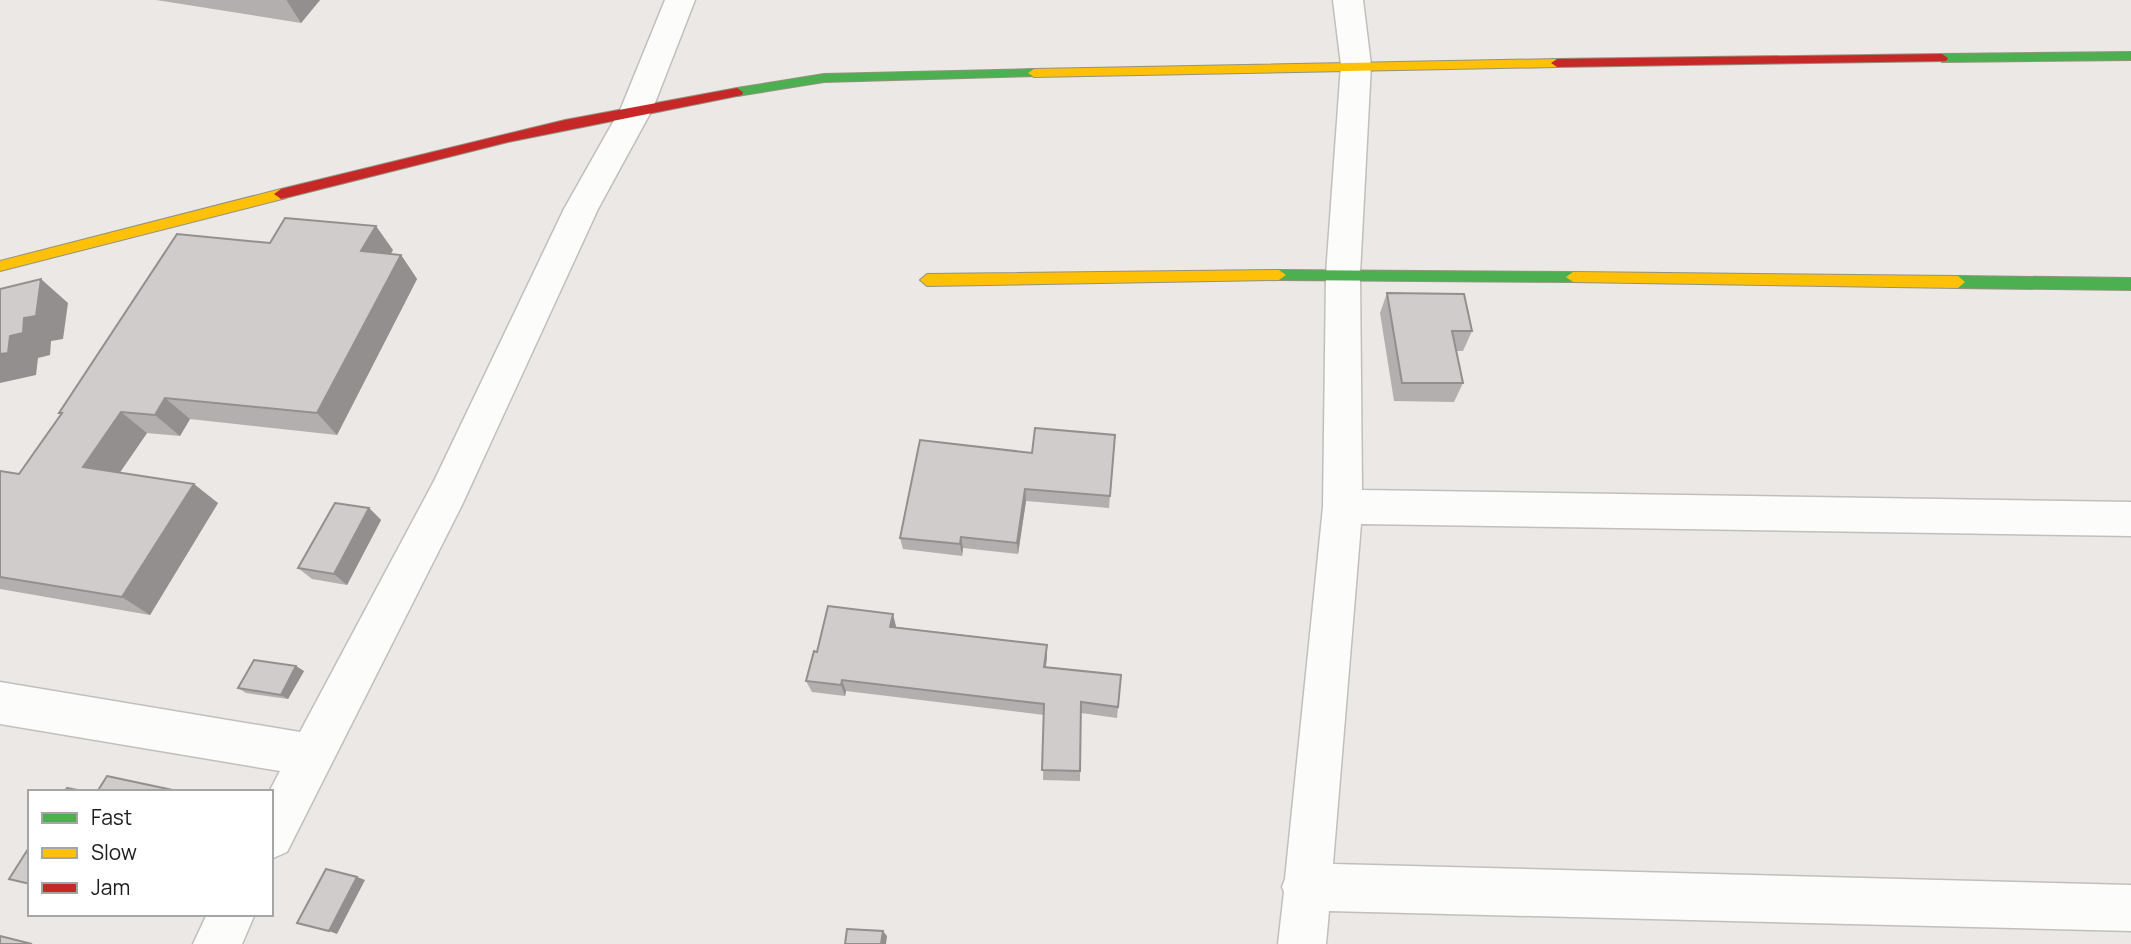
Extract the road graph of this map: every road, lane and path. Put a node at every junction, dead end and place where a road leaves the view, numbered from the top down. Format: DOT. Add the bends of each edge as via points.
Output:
graph roads {
  1 [pos="680,0"];
  2 [pos="1348,0"];
  3 [pos="2131,56"];
  4 [pos="1356,65"];
  5 [pos="637,108"];
  6 [pos="0,266"];
  7 [pos="1343,274"];
  8 [pos="927,281"];
  9 [pos="2131,284"];
  10 [pos="1343,507"];
  11 [pos="2131,519"];
  12 [pos="0,703"];
  13 [pos="311,755"];
  14 [pos="273,832"];
  15 [pos="1305,887"];
  16 [pos="2131,908"];
  17 [pos="231,916"];
  18 [pos="218,944"];
  19 [pos="1302,944"];
  1 -- 5 [label="street"];
  2 -- 4 [label="street"];
  3 -- 4 [label="street"];
  4 -- 5 [label="street" via="824,78"];
  4 -- 7 [label="street"];
  5 -- 6 [label="street" via="453,150"];
  5 -- 13 [label="street" via="581,208 448,493"];
  7 -- 8 [label="street"];
  7 -- 9 [label="street"];
  7 -- 10 [label="street"];
  10 -- 11 [label="street"];
  10 -- 15 [label="street"];
  12 -- 13 [label="street"];
  13 -- 14 [label="street"];
  15 -- 16 [label="street"];
  15 -- 19 [label="street"];
  17 -- 18 [label="street"];
}
